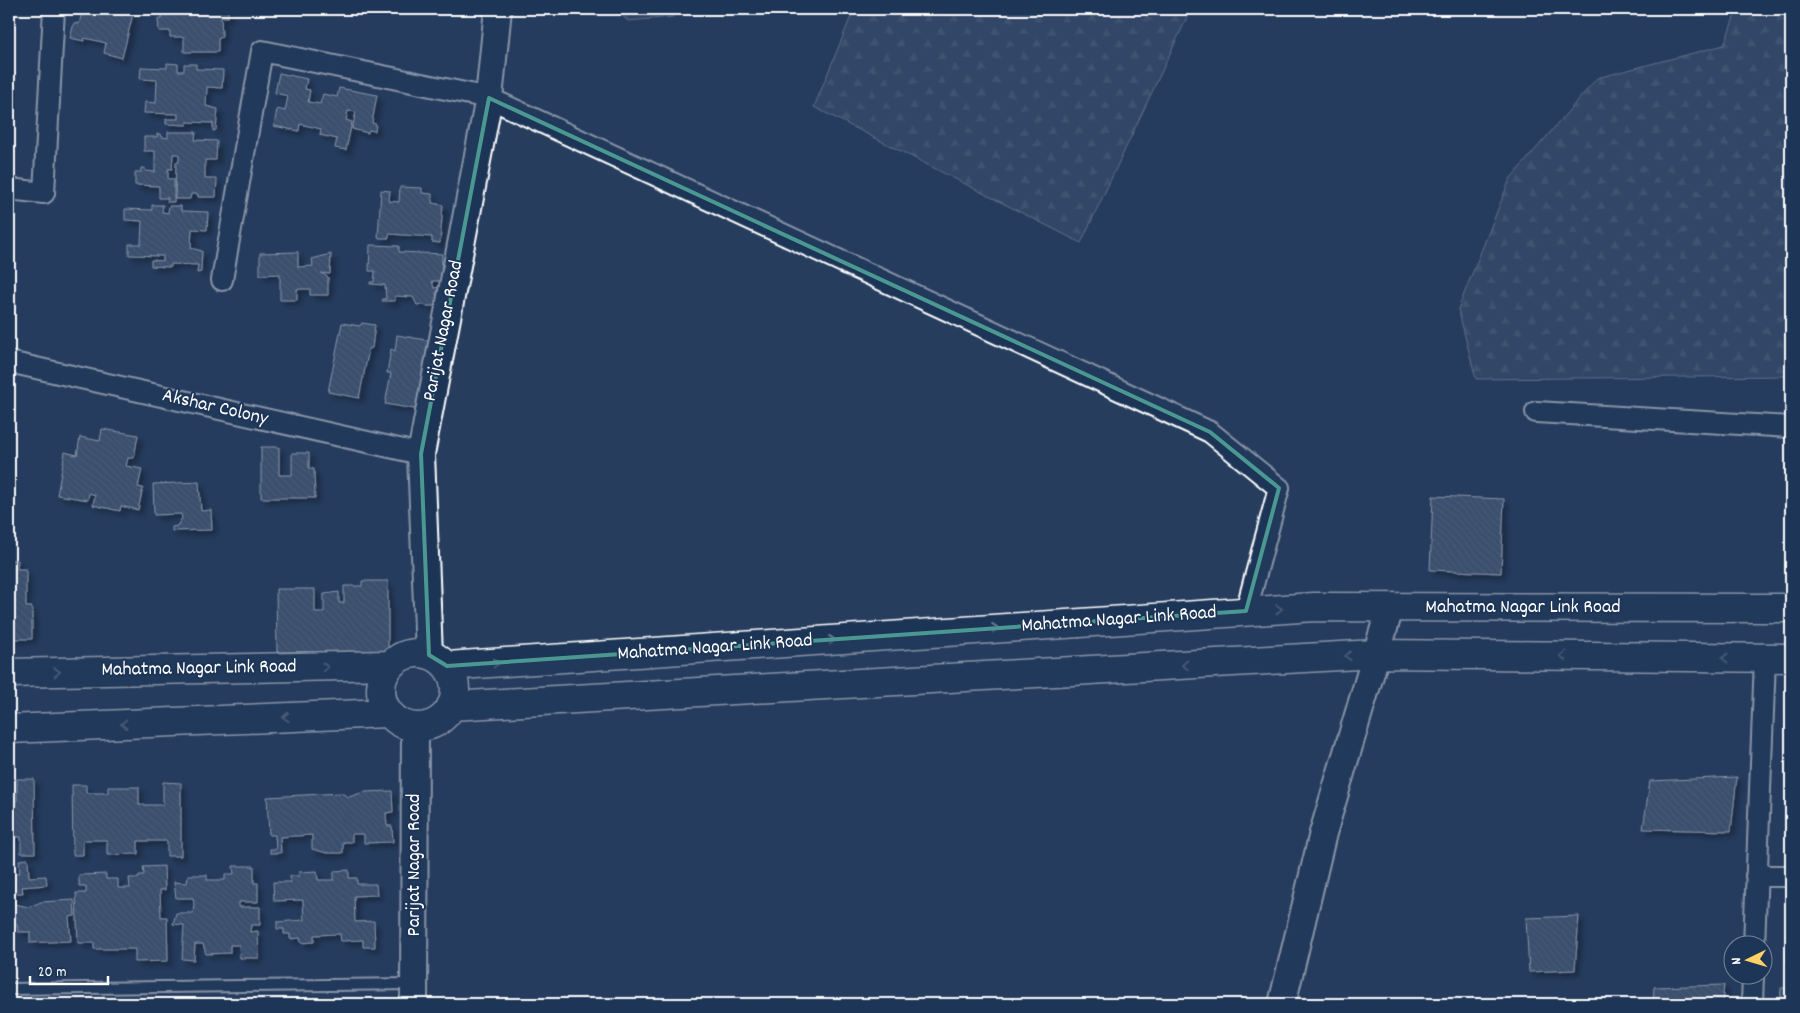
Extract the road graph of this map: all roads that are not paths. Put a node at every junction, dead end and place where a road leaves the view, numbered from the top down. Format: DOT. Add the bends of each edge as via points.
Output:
graph roads {
  1 [pos="54,9"];
  2 [pos="498,9"];
  3 [pos="489,98"];
  4 [pos="9,189"];
  5 [pos="222,280"];
  6 [pos="9,362"];
  7 [pos="1536,412"];
  8 [pos="1791,427"];
  9 [pos="421,454"];
  10 [pos="1390,608"];
  11 [pos="1791,608"];
  12 [pos="1246,611"];
  13 [pos="1376,654"];
  14 [pos="1778,658"];
  15 [pos="438,660"];
  16 [pos="390,665"];
  17 [pos="9,673"];
  18 [pos="451,706"];
  19 [pos="387,713"];
  20 [pos="415,727"];
  21 [pos="9,729"];
  22 [pos="1756,876"];
  23 [pos="1791,876"];
  24 [pos="1754,936"];
  25 [pos="1753,986"];
  26 [pos="9,989"];
  27 [pos="414,994"];
  28 [pos="1282,1004"];
  29 [pos="1752,1004"];
  1 -- 4 [label="street" via="44,193"];
  2 -- 3 [label="street, Parijat Nagar Road"];
  3 -- 5 [label="street" via="262,51"];
  3 -- 9 [label="street, Parijat Nagar Road"];
  3 -- 12 [label="street" via="1210,432 1279,488"];
  6 -- 9 [label="street, Akshar Colony"];
  7 -- 8 [label="street"];
  9 -- 15 [label="street, Parijat Nagar Road"];
  10 -- 11 [label="main road, Mahatma Nagar Link Road"];
  12 -- 10 [label="main road, Mahatma Nagar Link Road, one-way" via="1314,607"];
  10 -- 13 [label="street"];
  15 -- 12 [label="main road, Mahatma Nagar Link Road, one-way"];
  14 -- 13 [label="main road, Mahatma Nagar Link Road, one-way"];
  13 -- 18 [label="main road, Mahatma Nagar Link Road, one-way"];
  13 -- 28 [label="street" via="1323,833"];
  14 -- 22 [label="street"];
  15 -- 16 [label="main road" via="418,653 408,654"];
  15 -- 18 [label="main road" via="454,685"];
  17 -- 16 [label="main road, Mahatma Nagar Link Road, one-way"];
  16 -- 19 [label="main road" via="383,676 381,688"];
  18 -- 20 [label="main road" via="436,722"];
  19 -- 20 [label="main road"];
  19 -- 21 [label="main road, one-way"];
  20 -- 27 [label="street, Parijat Nagar Road"];
  22 -- 23 [label="street"];
  22 -- 24 [label="street"];
  25 -- 29 [label="street"];
  26 -- 27 [label="lane"];
}
